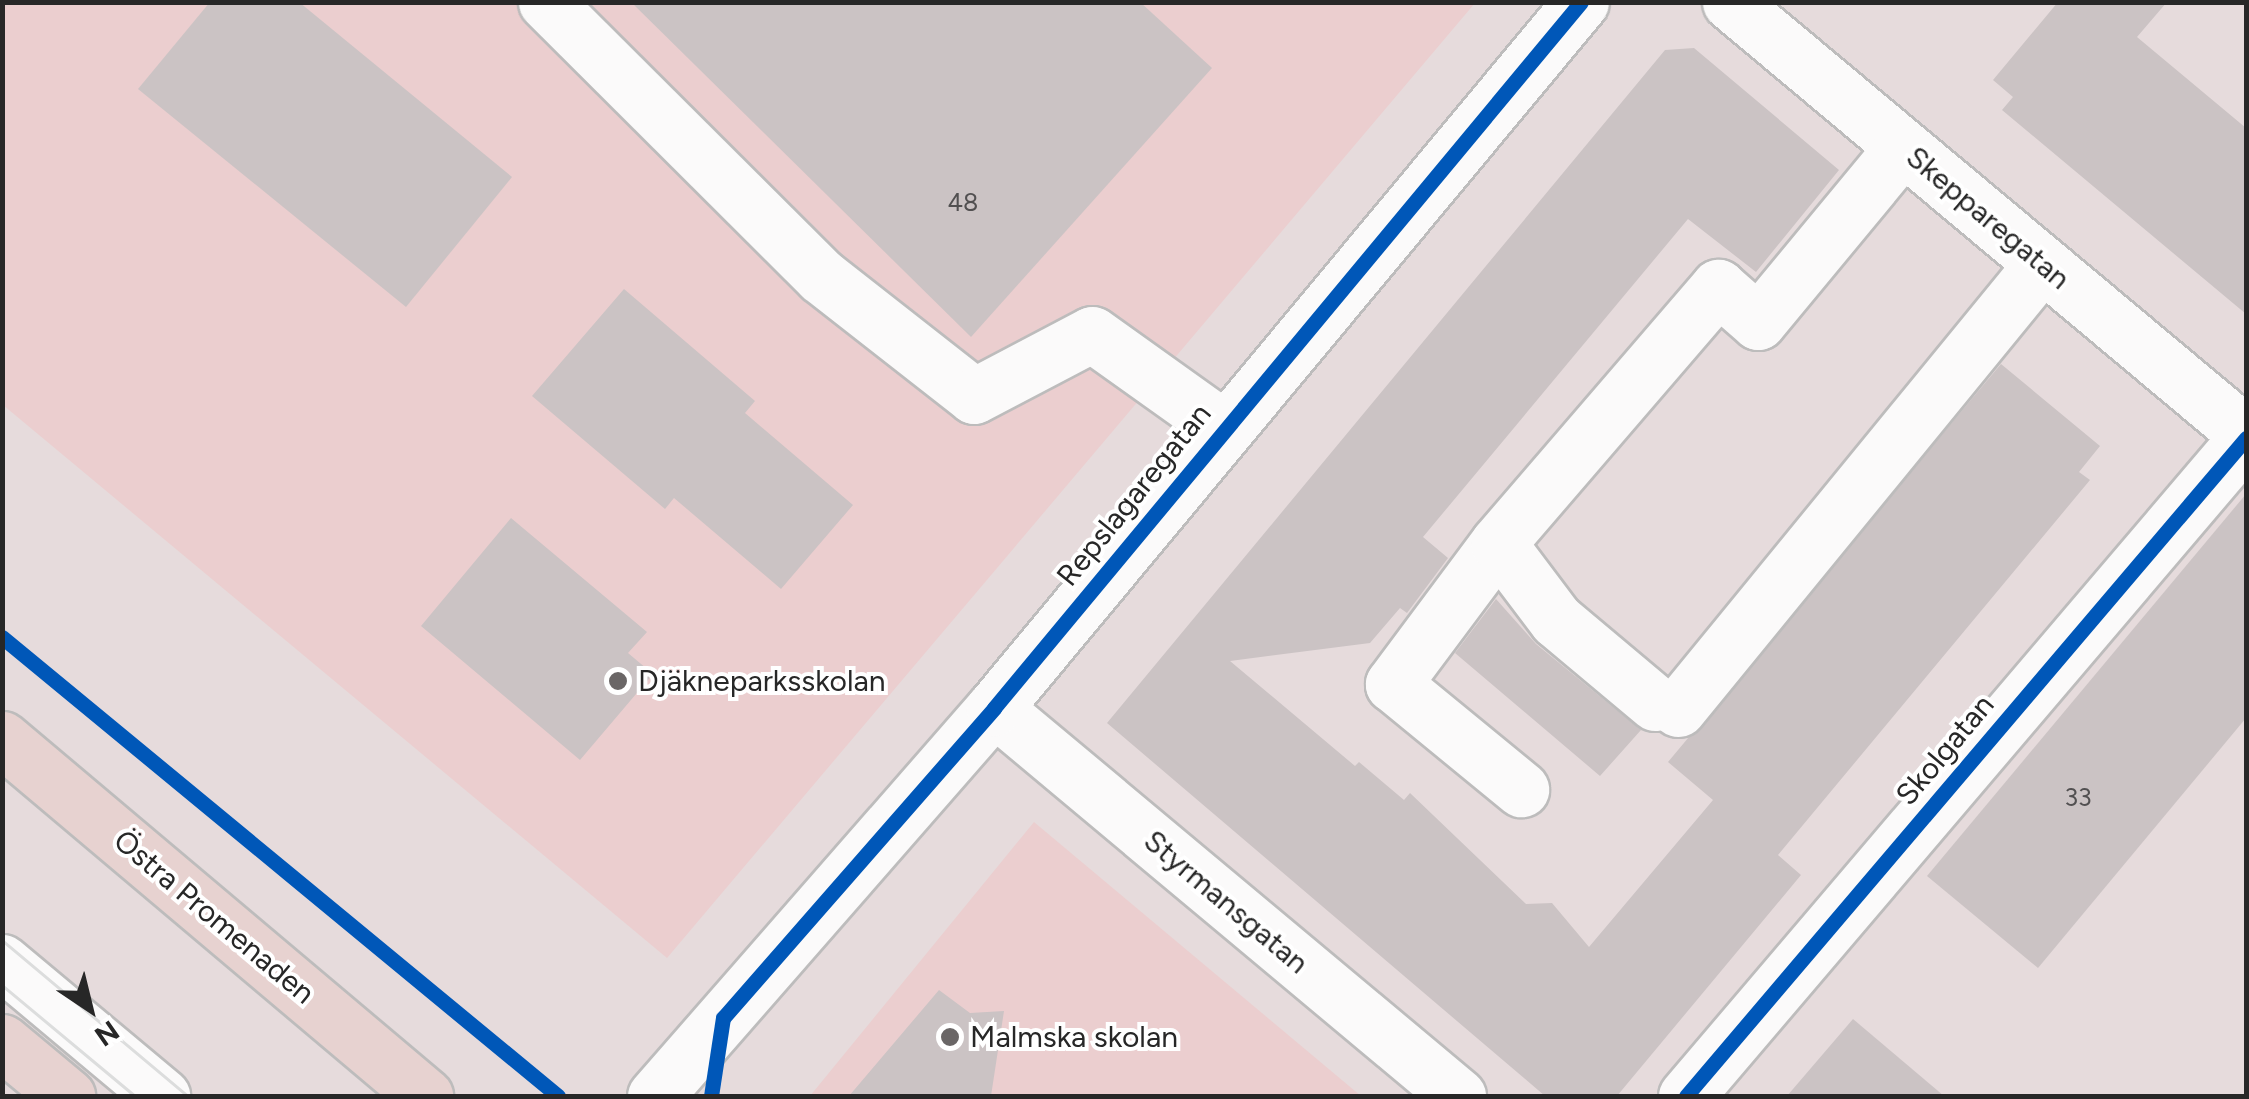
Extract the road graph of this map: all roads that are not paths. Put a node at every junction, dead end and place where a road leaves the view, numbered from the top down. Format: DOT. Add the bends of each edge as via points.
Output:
graph roads {
  1 [pos="546,2"];
  2 [pos="1581,2"];
  3 [pos="1730,2"];
  4 [pos="1903,147"];
  5 [pos="2042,264"];
  6 [pos="1224,428"];
  7 [pos="2246,436"];
  8 [pos="1498,543"];
  9 [pos="994,708"];
  10 [pos="2,740"];
  11 [pos="1521,789"];
  12 [pos="2,962"];
  13 [pos="2,1042"];
  14 [pos="67,1096"];
  15 [pos="162,1096"];
  16 [pos="425,1096"];
  17 [pos="654,1096"];
  18 [pos="1458,1096"];
  19 [pos="1686,1096"];
  1 -- 6 [label="street" via="821,276 974,396 1092,334"];
  2 -- 6 [label="street, Repslagaregatan"];
  3 -- 4 [label="street, Skepparegatan"];
  4 -- 5 [label="street, Skepparegatan"];
  4 -- 8 [label="street" via="1758,322 1718,287"];
  5 -- 7 [label="street, Skepparegatan"];
  5 -- 8 [label="street" via="1666,706 1556,620"];
  6 -- 9 [label="street, Repslagaregatan"];
  7 -- 19 [label="street, Skolgatan"];
  8 -- 11 [label="street" via="1392,684"];
  9 -- 17 [label="street, Repslagaregatan"];
  9 -- 18 [label="street, Styrmansgatan"];
  10 -- 16 [label="main road, Östra Promenaden"];
  12 -- 15 [label="street"];
  13 -- 14 [label="main road"];
}
